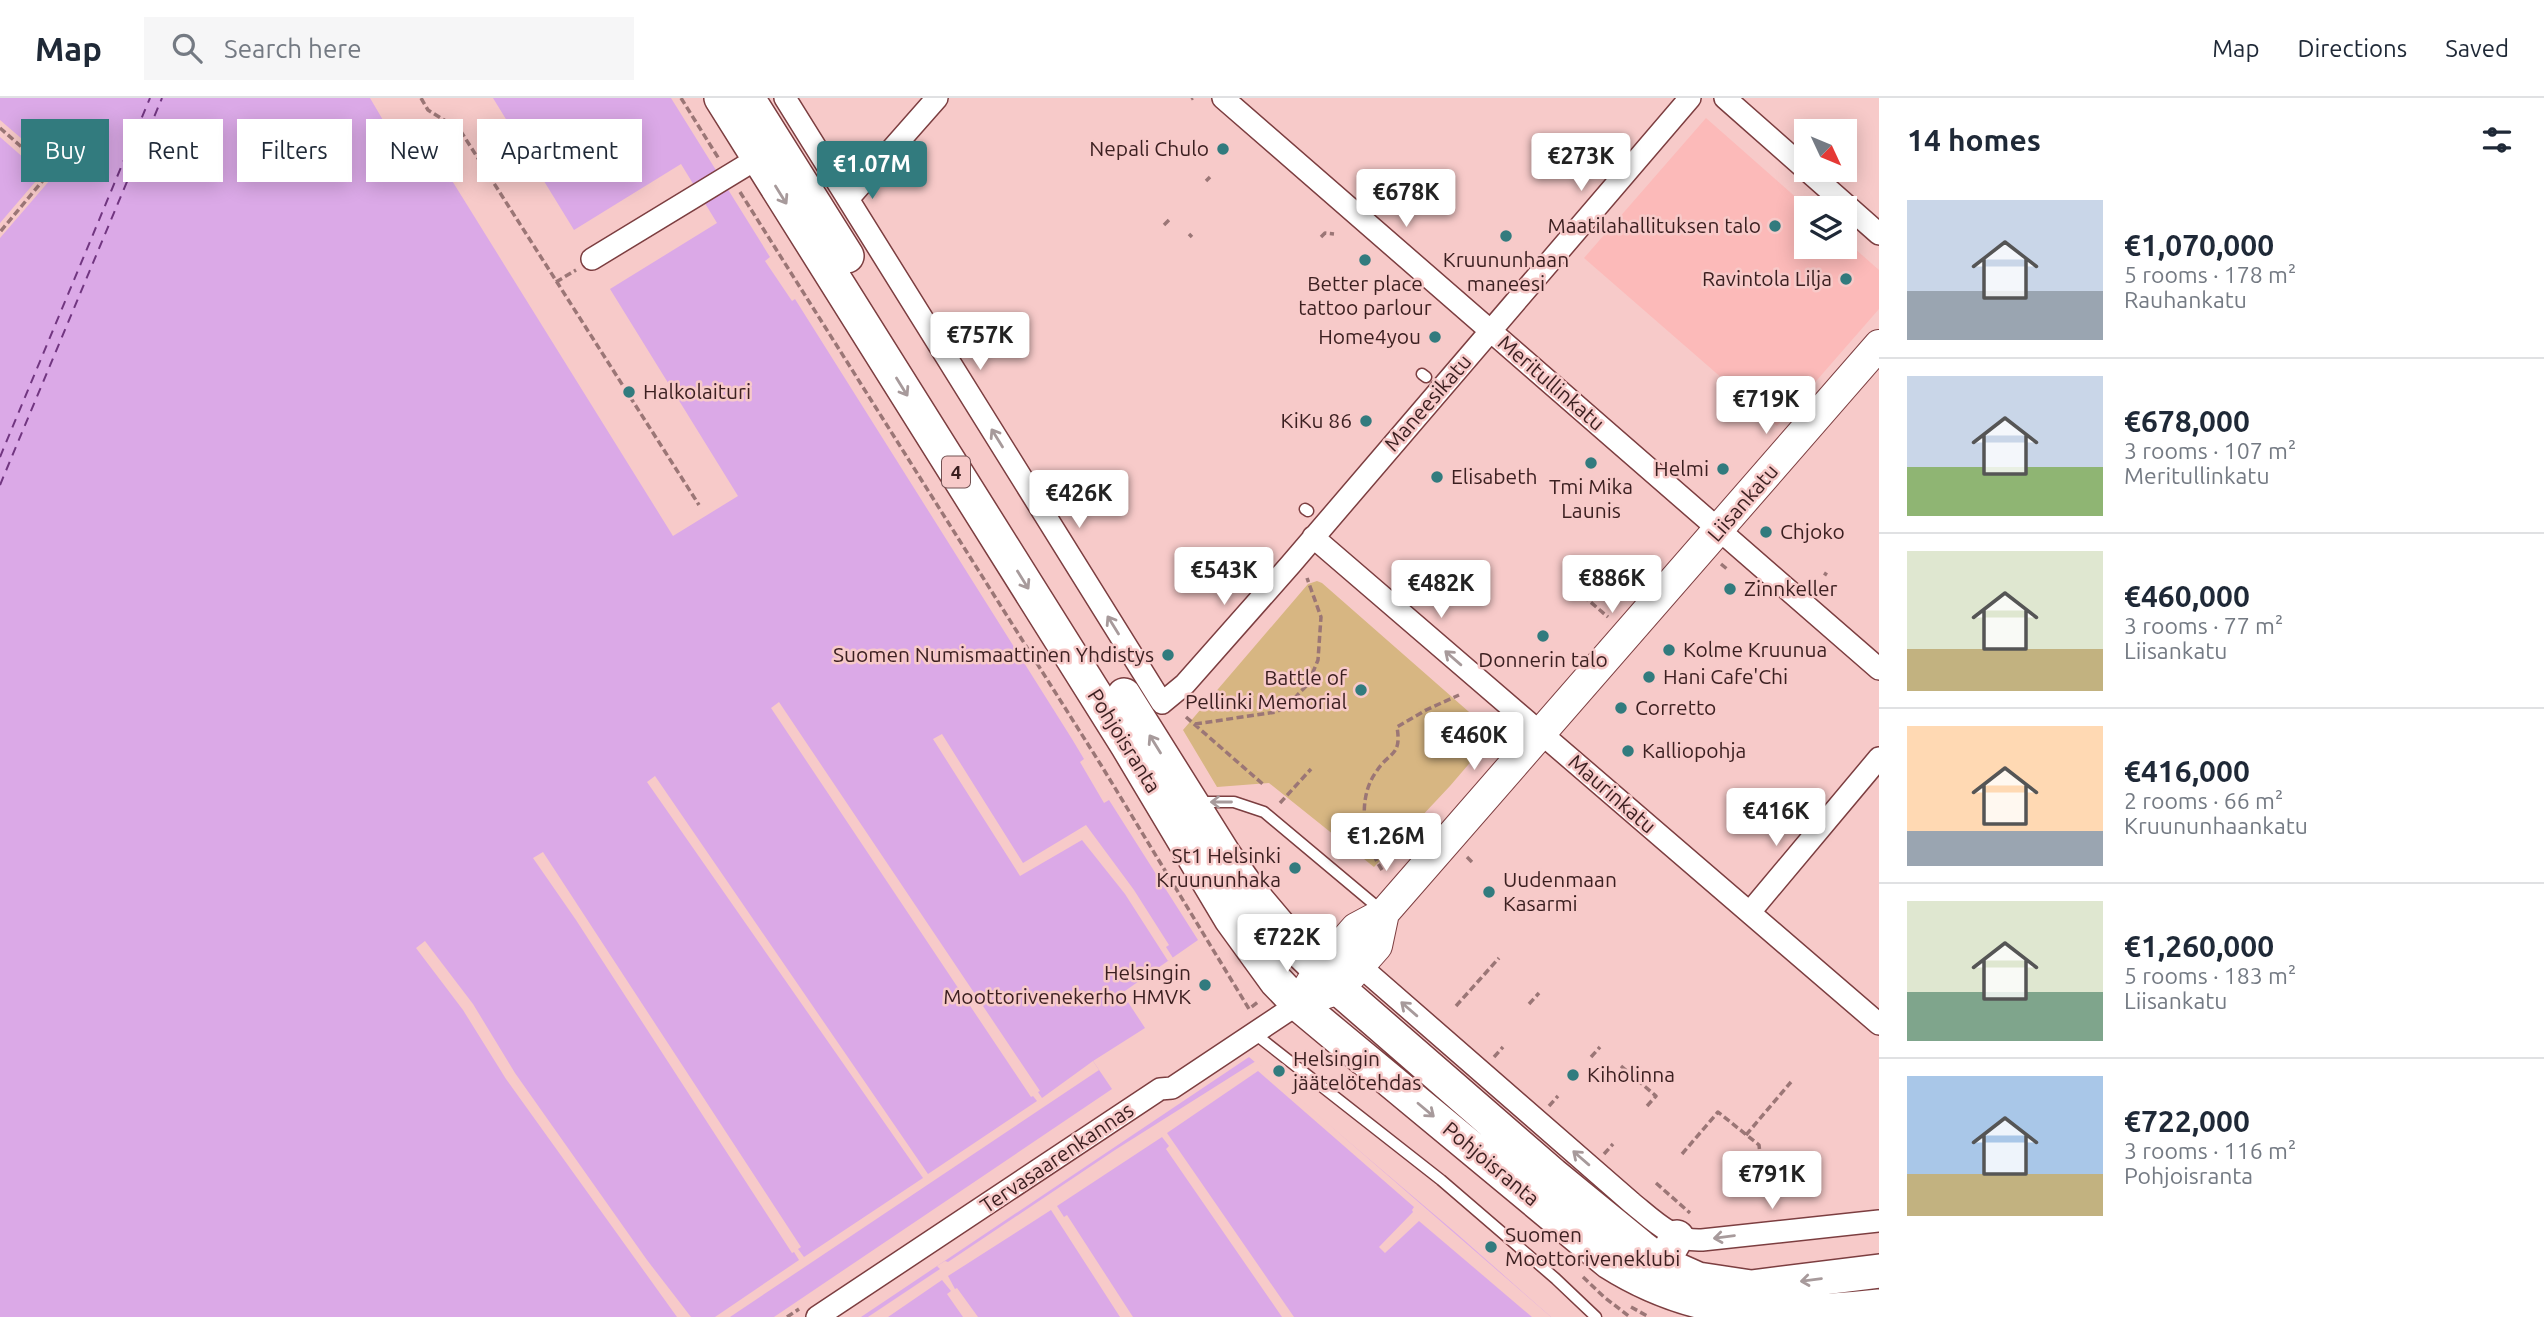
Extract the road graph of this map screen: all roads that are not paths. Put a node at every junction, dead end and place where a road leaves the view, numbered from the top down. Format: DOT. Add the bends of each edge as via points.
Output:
graph roads {
  1 [pos="721,98"];
  2 [pos="748,98"];
  3 [pos="785,98"];
  4 [pos="937,98"];
  5 [pos="1223,98"];
  6 [pos="1255,98"];
  7 [pos="1690,98"];
  8 [pos="1725,98"];
  9 [pos="1241,114"];
  10 [pos="758,158"];
  11 [pos="848,200"];
  12 [pos="1879,234"];
  13 [pos="592,259"];
  14 [pos="1491,329"];
  15 [pos="1879,345"];
  16 [pos="1718,531"];
  17 [pos="1313,537"];
  18 [pos="1875,657"];
  19 [pos="1542,734"];
  20 [pos="1879,758"];
  21 [pos="1191,802"];
  22 [pos="1750,912"];
  23 [pos="1384,913"];
  24 [pos="1339,975"];
  25 [pos="1298,1004"];
  26 [pos="1879,1024"];
  27 [pos="1255,1034"];
  28 [pos="1879,1221"];
  29 [pos="1668,1250"];
  30 [pos="1879,1271"];
  31 [pos="1879,1306"];
  32 [pos="817,1317"];
  33 [pos="1596,1317"];
  1 -- 10 [label="main road, Pohjoisranta / 4"];
  21 -- 2 [label="main road, Pohjoisranta / 4, one-way"];
  3 -- 11 [label="street"];
  4 -- 11 [label="street"];
  5 -- 9 [label="street, Meritullinkatu"];
  6 -- 9 [label="street"];
  7 -- 14 [label="street, Maneesikatu"];
  8 -- 12 [label="street"];
  9 -- 14 [label="street, Meritullinkatu"];
  10 -- 13 [label="street"];
  10 -- 25 [label="main road, Pohjoisranta / 4, one-way" via="1127,745 1231,919"];
  17 -- 11 [label="street, Maneesikatu, one-way" via="1185,684 1162,703"];
  14 -- 16 [label="street, Meritullinkatu"];
  14 -- 17 [label="street, Maneesikatu"];
  15 -- 16 [label="street, Liisankatu"];
  16 -- 18 [label="street, Meritullinkatu"];
  16 -- 19 [label="street, Liisankatu"];
  19 -- 17 [label="street, Maurinkatu, one-way"];
  19 -- 22 [label="street, Maurinkatu"];
  19 -- 23 [label="street, Liisankatu"];
  20 -- 22 [label="street"];
  23 -- 21 [label="lane, one-way" via="1277,821 1251,806"];
  21 -- 24 [label="main road, Pohjoisranta" via="1285,935"];
  22 -- 26 [label="street, Maurinkatu"];
  23 -- 24 [label="street, Liisankatu" via="1356,929"];
  23 -- 24 [label="street, Liisankatu" via="1377,946"];
  24 -- 25 [label="street, Liisankatu"];
  29 -- 24 [label="main road, Pohjoisranta, one-way" via="1553,1175"];
  25 -- 27 [label="street, Tervasaarenkannas"];
  25 -- 29 [label="main road, Pohjoisranta, one-way" via="1609,1262"];
  27 -- 32 [label="street, Tervasaarenkannas" via="1172,1088 1160,1089"];
  27 -- 33 [label="lane" via="1441,1180"];
  28 -- 29 [label="street, one-way" via="1696,1240"];
  30 -- 29 [label="main road, one-way" via="1751,1287 1698,1279"];
  29 -- 31 [label="main road" via="1661,1295 1704,1310 1803,1316"];
}
